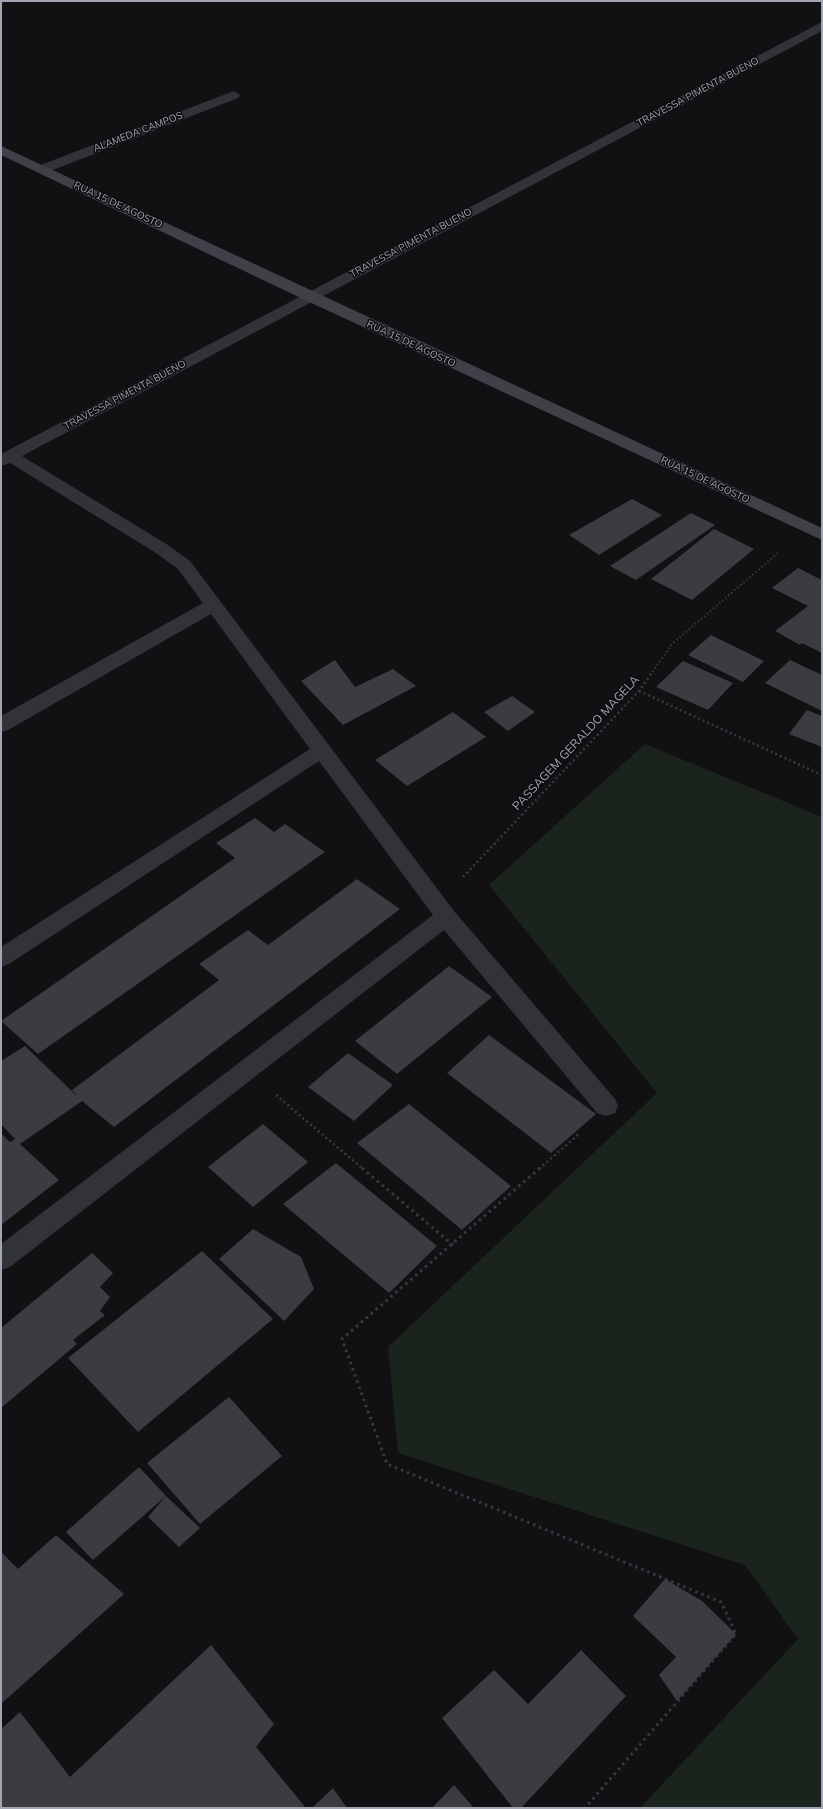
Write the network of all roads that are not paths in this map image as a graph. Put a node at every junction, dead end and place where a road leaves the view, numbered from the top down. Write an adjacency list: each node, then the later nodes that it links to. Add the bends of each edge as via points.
1 (822, 26): 5 (street, TRAVESSA PIMENTA BUENO)
2 (234, 95): 4 (street, ALAMEDA CAMPOS)
3 (1, 150): 4 (street, RUA 15 DE AGOSTO)
4 (43, 170): 5 (street, RUA 15 DE AGOSTO)
5 (310, 297): 6 (street, TRAVESSA PIMENTA BUENO); 7 (street, RUA 15 DE AGOSTO)
6 (6, 459): 8 (street, via 162,549 184,565)
7 (822, 535)
8 (214, 604): 9 (street); 10 (street)
9 (1, 725)
10 (321, 751): 11 (street); 12 (street)
11 (446, 917): 13 (street); 14 (street)
12 (1, 958)
13 (606, 1106)
14 (1, 1259)

